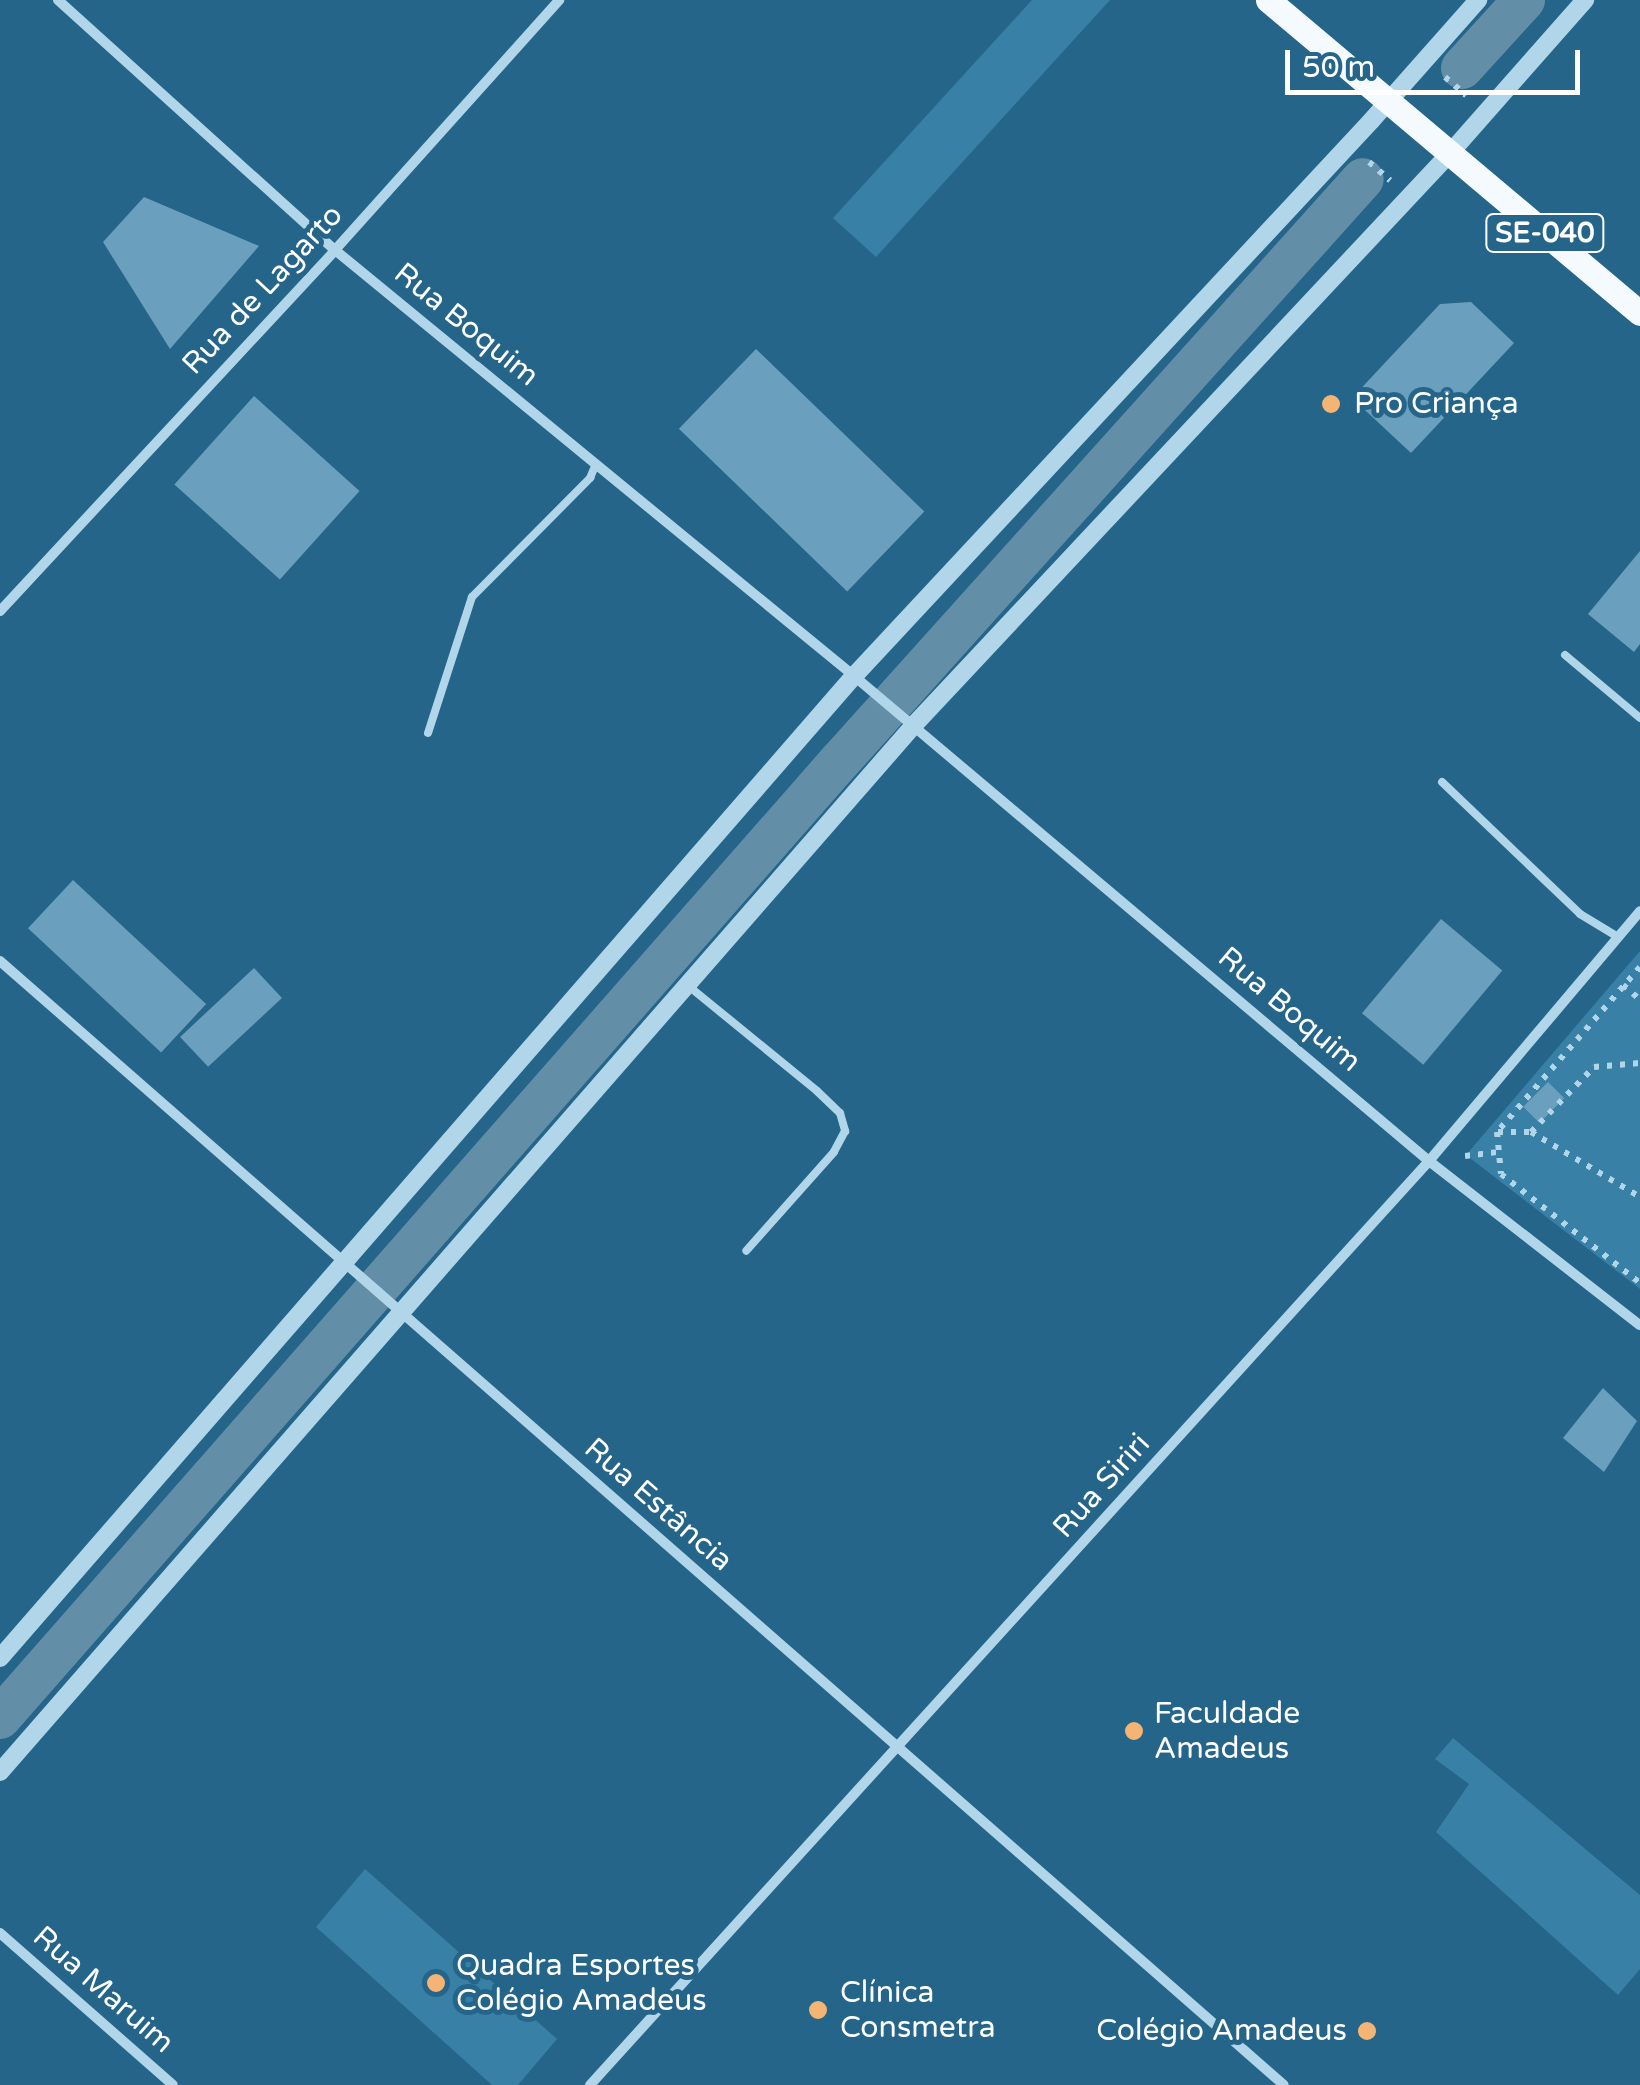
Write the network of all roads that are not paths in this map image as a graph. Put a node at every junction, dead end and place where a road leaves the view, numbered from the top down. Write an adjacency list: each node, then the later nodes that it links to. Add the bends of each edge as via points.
1 (58, 0): 8 (street, Rua Boquim)
2 (559, 0): 8 (street, Rua de Lagarto)
3 (1268, 0): 6 (main road)
4 (1478, 0): 6 (street)
5 (1585, 0): 7 (street)
6 (1388, 101): 7 (main road); 13 (street)
7 (1451, 152): 9 (main road, SE-040); 15 (street)
8 (336, 250): 10 (street, Rua Boquim); 11 (street, Rua de Lagarto)
9 (1640, 313)
10 (596, 464): 13 (street, Rua Boquim); 16 (lane, via 590,478 472,597)
11 (0, 611)
12 (1565, 655): 14 (lane)
13 (854, 676): 15 (street, Rua Boquim); 24 (street)
14 (1640, 718)
15 (906, 720): 21 (street); 22 (street, Rua Boquim)
16 (428, 733)
17 (1442, 782): 19 (lane, via 1580,914)
18 (1640, 912): 19 (street, Rua Siriri)
19 (1618, 937): 22 (street, Rua Siriri)
20 (0, 961): 24 (street, Rua Estância)
21 (686, 984): 23 (lane, via 817,1090 840,1113 846,1131); 25 (street)
22 (1429, 1160): 26 (street, Rua Boquim); 28 (street, Rua Siriri)
23 (746, 1250)
24 (353, 1269): 25 (street, Rua Estância); 27 (street)
25 (393, 1305): 28 (street, Rua Estância); 29 (street)
26 (1640, 1325)
27 (0, 1658)
28 (898, 1750): 32 (street, Rua Siriri); 33 (street, Rua Estância)
29 (0, 1772)
30 (0, 1933): 31 (street, Rua Maruim)
31 (173, 2085)
32 (590, 2085)
33 (1284, 2085)

